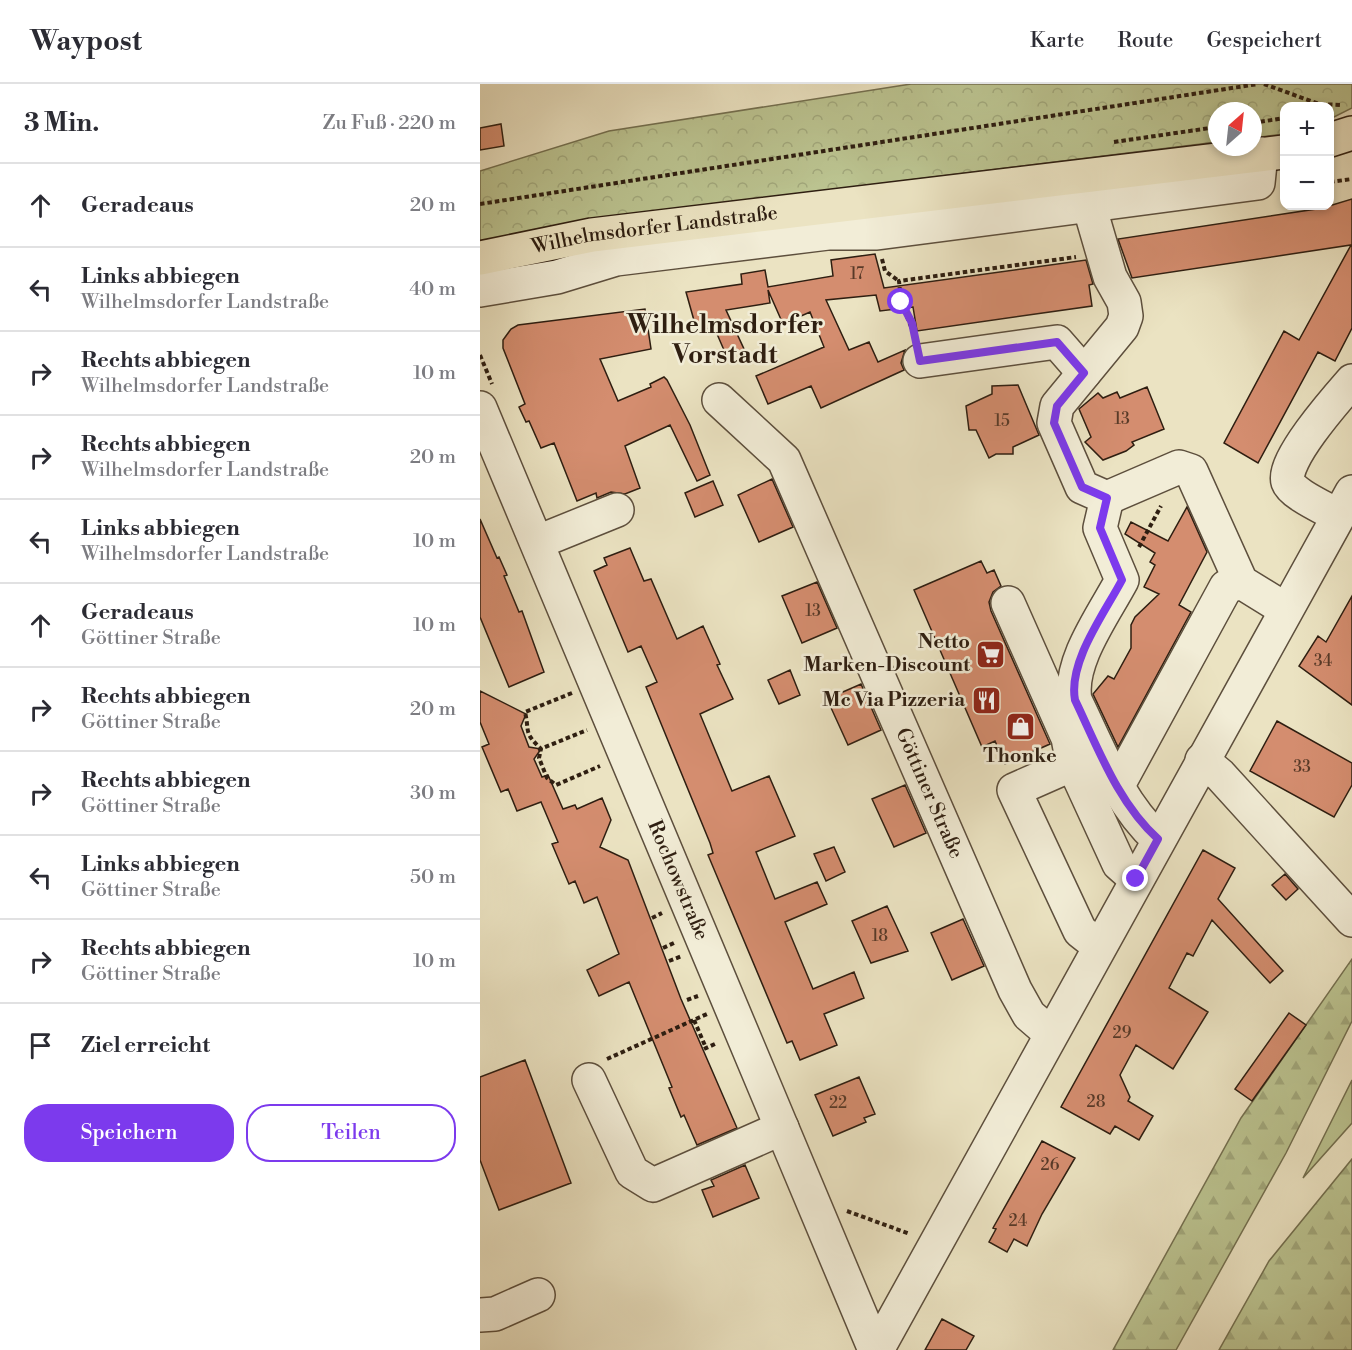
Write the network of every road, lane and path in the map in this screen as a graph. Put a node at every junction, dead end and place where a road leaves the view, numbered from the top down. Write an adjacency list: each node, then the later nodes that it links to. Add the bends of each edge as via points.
1 (1258, 84): 13 (path)
2 (1264, 84): 4 (path)
3 (1280, 119): 5 (path)
4 (1351, 119): 6 (main road)
5 (1262, 122)
6 (1334, 135)
7 (1352, 150): 8 (main road)
8 (1334, 152)
9 (1277, 153): 12 (main road, Wilhelmsdorfer Landstraße)
10 (1352, 179): 11 (path)
11 (1334, 181)
12 (1073, 198): 14 (main road, Wilhelmsdorfer Landstraße); 15 (street)
13 (480, 204)
14 (829, 220): 16 (main road, Wilhelmsdorfer Landstraße, via 592,235); 17 (street, Wilhelmsdorfer Landstraße, via 616,259 557,278)
15 (1103, 253): 18 (path, via 899,280 901,302 912,323); 19 (street, via 1126,316 1122,327)
16 (480, 258)
17 (480, 290)
18 (920, 361): 19 (street, via 1057,342)
19 (1084, 373): 24 (street, via 1057,406 1054,423 1082,487)
20 (1352, 381): 25 (street, via 1318,418 1288,470 1287,481 1293,490)
21 (719, 400): 51 (street, Göttiner Straße, via 784,460 1015,990 1029,1015)
22 (480, 408): 27 (street, Rochowstraße)
23 (1179, 467): 24 (street); 28 (path); 29 (street, via 1191,471)
24 (1107, 498): 28 (street, via 1100,528)
25 (1345, 504): 31 (street)
26 (617, 510): 27 (street)
27 (538, 542): 54 (street, Rochowstraße)
28 (1122, 580): 38 (street, via 1077,666 1073,685 1075,700)
29 (1241, 582): 31 (street); 38 (street, via 1226,586)
30 (1008, 603): 37 (street, via 1068,738)
31 (1285, 609): 35 (street)
32 (575, 692): 34 (path, via 525,712 525,724)
33 (591, 728): 34 (path)
34 (540, 750): 36 (path, via 539,758 548,778 556,785)
35 (1202, 760): 39 (street); 43 (street)
36 (605, 764)
37 (1073, 764): 40 (street, via 1119,864); 45 (street, via 1014,790 1080,931)
38 (1117, 787): 39 (street, via 1141,824)
39 (1158, 839): 40 (street)
40 (1136, 879): 45 (street)
41 (666, 911): 42 (path)
42 (652, 918)
43 (1352, 920)
44 (680, 941): 46 (path)
45 (1100, 946): 51 (street)
46 (663, 948)
47 (685, 954): 48 (path)
48 (669, 962)
49 (710, 1013): 50 (path)
50 (694, 1020): 52 (path, via 705,1049); 53 (path, via 603,1061)
51 (1051, 1034): 57 (street)
52 (722, 1041)
53 (589, 1080): 54 (street, via 632,1172 653,1185)
54 (783, 1128): 57 (street, Rochowstraße)
55 (538, 1296): 56 (street, via 495,1314)
56 (480, 1314)
57 (876, 1350)

